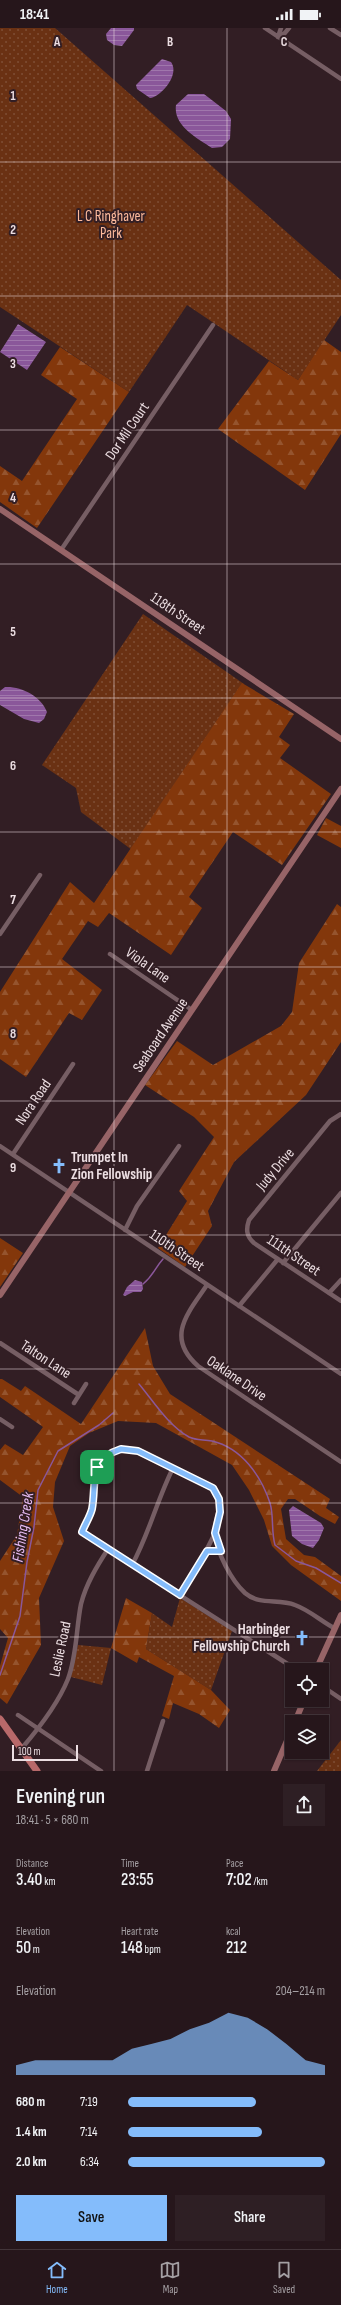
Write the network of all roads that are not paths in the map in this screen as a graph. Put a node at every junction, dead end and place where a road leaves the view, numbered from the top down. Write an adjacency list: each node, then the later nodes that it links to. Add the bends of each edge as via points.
1 (265, 28): 6 (street)
2 (281, 28): 6 (street)
3 (289, 28): 6 (street)
4 (330, 28): 5 (street)
5 (341, 35)
6 (279, 36): 7 (street)
7 (341, 79)
8 (213, 325): 10 (street, Dor Mil Court)
9 (0, 509): 10 (street, 118th Street)
10 (61, 550): 11 (street, 118th Street)
11 (341, 739)
12 (341, 789): 16 (street, Seaboard Avenue)
13 (40, 875): 14 (street)
14 (0, 934)
15 (110, 954): 16 (street, Viola Lane)
16 (192, 1010): 22 (street, Seaboard Avenue)
17 (73, 1064): 21 (street, Nora Road)
18 (340, 1115): 25 (street, Judy Drive, via 330,1121 249,1220 247,1233)
19 (0, 1146): 21 (street, 110th Street)
20 (179, 1146): 24 (street, via 137,1206)
21 (13, 1154): 22 (street, 110th Street)
22 (69, 1192): 24 (street, 110th Street); 31 (street, Seaboard Avenue)
23 (341, 1193): 27 (street)
24 (125, 1230): 29 (street, 110th Street)
25 (254, 1243): 26 (street, 111th Street)
26 (278, 1259): 27 (street, 111th Street); 33 (street)
27 (283, 1263): 30 (street, 111th Street)
28 (341, 1280): 30 (street)
29 (207, 1285): 33 (street, 110th Street); 41 (street, Oaklane Drive, via 183,1323 181,1336 186,1354 198,1366)
30 (330, 1293): 32 (street, 111th Street)
31 (0, 1295)
32 (341, 1301)
33 (239, 1306): 35 (street, 110th Street)
34 (0, 1343): 37 (street, Talton Lane)
35 (341, 1374)
36 (86, 1384): 37 (street)
37 (79, 1395): 38 (street)
38 (74, 1403)
39 (0, 1419): 40 (street)
40 (12, 1427)
41 (341, 1462)
42 (173, 1468): 43 (street, via 207,1484 217,1493 220,1512); 44 (street, via 129,1449 121,1449 102,1460 94,1474 92,1510 82,1532); 47 (street)
43 (215, 1533): 45 (street); 46 (street)
44 (108, 1549): 47 (street); 58 (street, Leslie Road, via 91,1576 82,1603 68,1680)
45 (207, 1551): 46 (street); 48 (street)
46 (221, 1551): 50 (street, via 234,1579 250,1597 262,1602 295,1605)
47 (132, 1565): 48 (street)
48 (180, 1595): 51 (street)
49 (341, 1615): 50 (street)
50 (334, 1628): 52 (street)
51 (286, 1663)
52 (319, 1663)
53 (329, 1691): 54 (street)
54 (341, 1699)
55 (18, 1715): 58 (street)
56 (0, 1719): 60 (main road)
57 (163, 1721): 63 (street)
58 (38, 1729): 60 (street, Leslie Road); 62 (street)
59 (285, 1745): 64 (street)
60 (22, 1748): 61 (main road)
61 (37, 1771)
62 (101, 1771)
63 (147, 1771)
64 (274, 1771)

